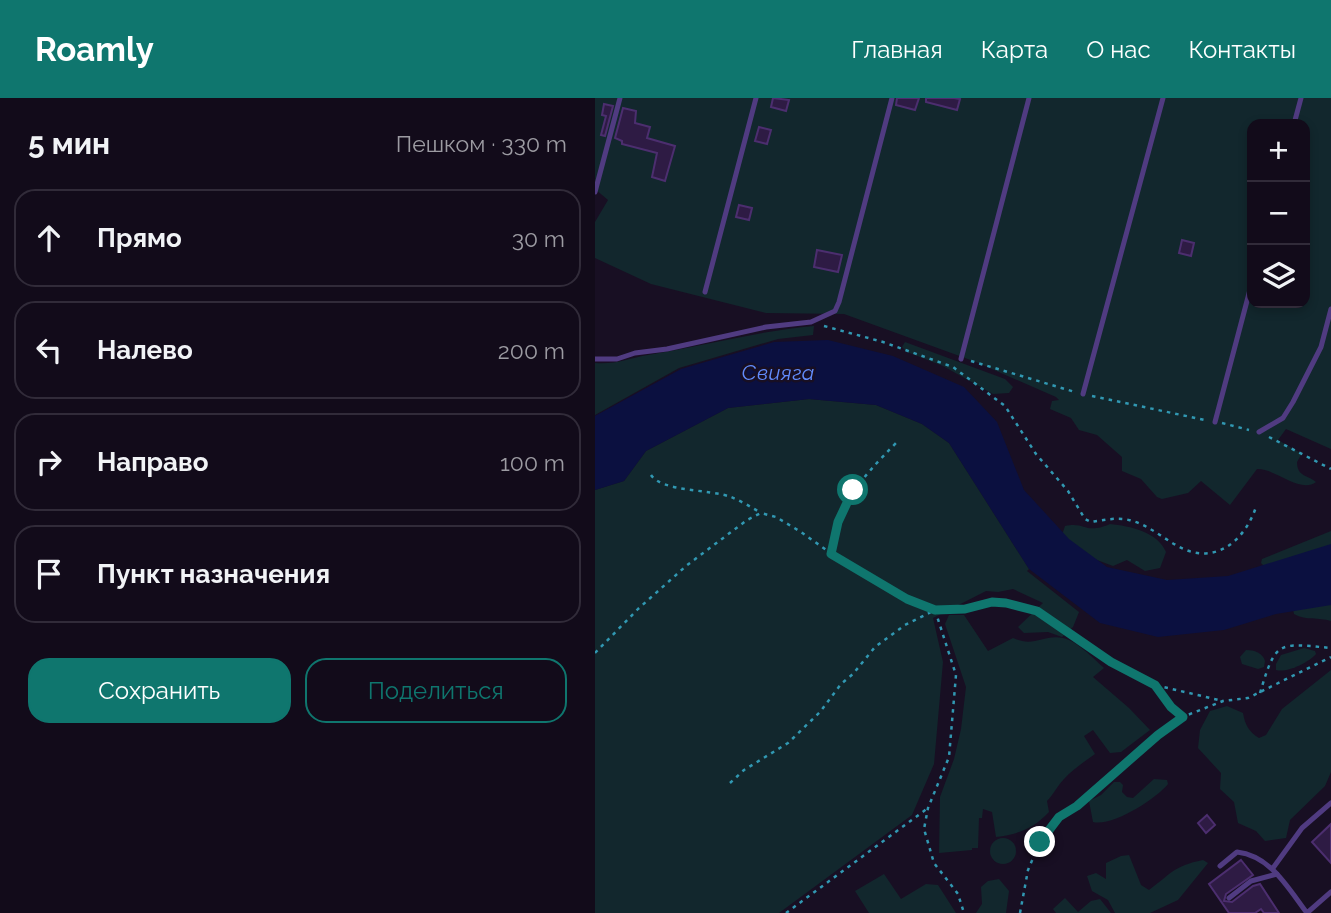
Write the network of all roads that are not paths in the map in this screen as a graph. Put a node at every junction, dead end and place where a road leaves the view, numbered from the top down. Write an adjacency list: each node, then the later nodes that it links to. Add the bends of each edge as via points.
1 (620, 98): 8 (lane)
2 (756, 98): 9 (lane)
3 (892, 98): 12 (lane, via 835,311 811,322 766,327 617,359)
4 (1029, 98): 13 (lane)
5 (1163, 98): 14 (lane)
6 (1301, 98): 7 (lane)
7 (1295, 119)
8 (595, 191)
9 (705, 292)
10 (1247, 301): 15 (lane)
11 (1331, 309): 16 (lane, via 1321,347 1293,402 1283,418)
12 (595, 359)
13 (961, 359)
14 (1083, 394)
15 (1215, 422)
16 (1259, 432)
17 (1331, 803): 19 (lane, via 1302,828)
18 (1220, 866): 19 (lane, via 1237,852 1252,854)
19 (1275, 871): 20 (lane, via 1307,913); 21 (lane, via 1251,881)
20 (1331, 892)
21 (1229, 898)

